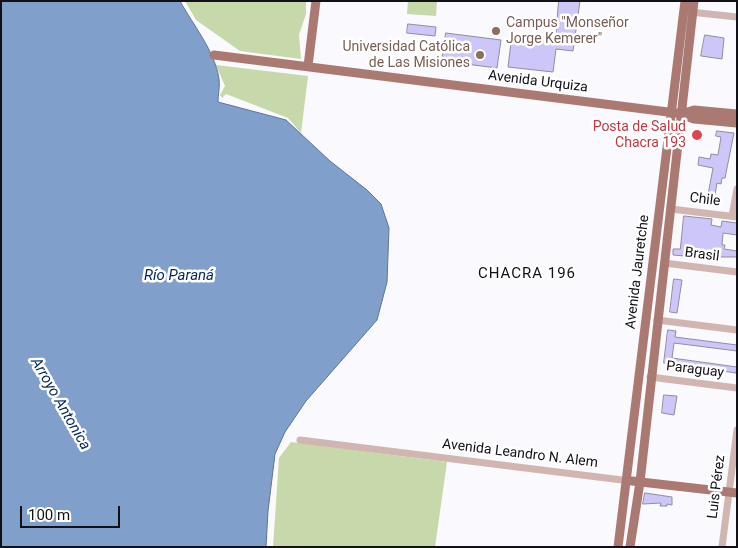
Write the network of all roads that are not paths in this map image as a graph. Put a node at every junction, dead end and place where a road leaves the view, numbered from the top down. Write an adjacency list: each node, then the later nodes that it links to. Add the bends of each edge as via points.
1 (316, 1): 6 (main road)
2 (694, 1): 3 (main road, Avenida Jauretche)
3 (687, 8): 4 (street); 7 (main road, Avenida Jauretche); 8 (main road, Avenida Jauretche)
4 (737, 17)
5 (214, 55): 6 (main road, Avenida Urquiza)
6 (308, 66): 7 (main road, Avenida Urquiza)
7 (670, 112): 8 (main road, Avenida Urquiza); 22 (main road, Avenida Jauretche)
8 (681, 114): 9 (main road, Avenida Urquiza, via 694,110); 10 (main road, Avenida Urquiza); 12 (main road, Avenida Jauretche)
9 (737, 114)
10 (737, 123)
11 (737, 189): 13 (street)
12 (671, 209): 13 (street, Chile); 14 (main road, Avenida Jauretche)
13 (735, 217)
14 (664, 263): 15 (street, Brasil); 16 (main road, Avenida Jauretche)
15 (737, 272)
16 (658, 320): 17 (street); 18 (main road, Avenida Jauretche)
17 (737, 330)
18 (650, 377): 19 (street, Paraguay); 22 (main road, Avenida Jauretche)
19 (737, 388)
20 (737, 430): 23 (street, Luis Pérez)
21 (300, 440): 22 (street, Avenida Leandro N. Alem)
22 (633, 482): 23 (main road, Avenida Leandro N. Alem); 24 (main road, Avenida Jauretche); 25 (main road, Avenida Jauretche)
23 (733, 492): 26 (street, Luis Pérez)
24 (618, 547)
25 (630, 547)
26 (722, 547)

